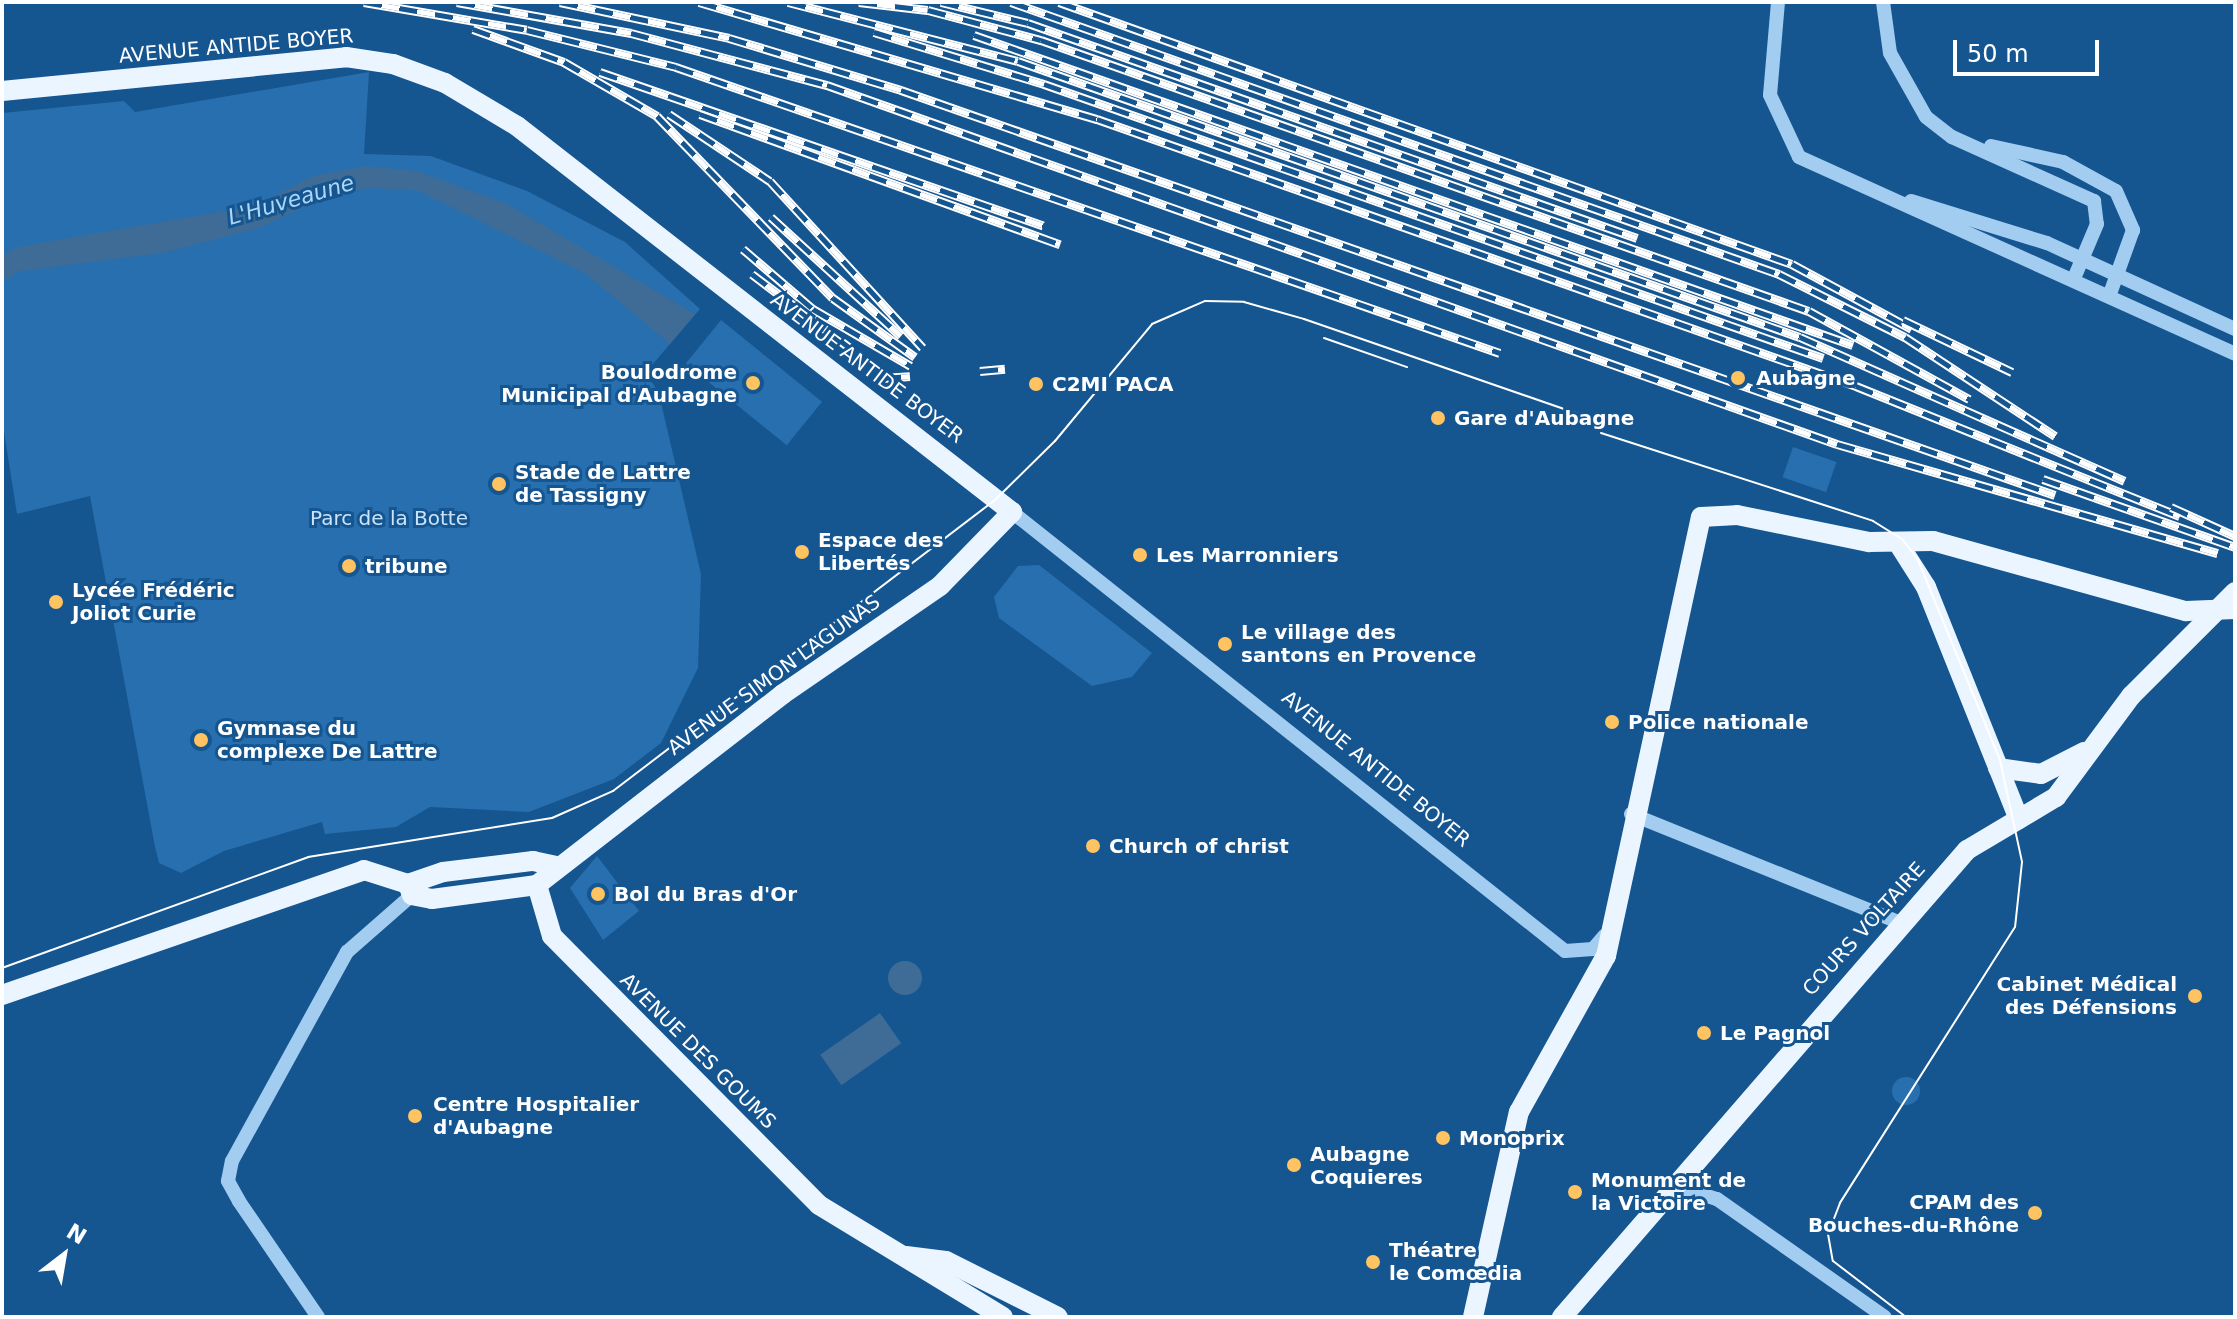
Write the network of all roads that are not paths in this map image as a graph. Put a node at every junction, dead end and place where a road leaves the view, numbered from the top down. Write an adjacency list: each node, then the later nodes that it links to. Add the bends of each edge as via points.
1 (1778, 2): 5 (street, via 1768,77 1783,134 1799,157)
2 (1883, 2): 4 (street, via 1902,85)
3 (2, 91): 12 (main road, AVENUE ANTIDE BOYER, via 332,58 407,68 517,126)
4 (1952, 137): 6 (street, via 2094,201 2097,224); 7 (street, via 2063,162 2116,191 2133,230)
5 (1887, 197): 6 (street, via 1947,208); 8 (street)
6 (2083, 257): 7 (street); 8 (street)
7 (2120, 273): 9 (street); 10 (street)
8 (2075, 276): 9 (street)
9 (2110, 294): 11 (street)
10 (2235, 329)
11 (2235, 354)
12 (1012, 512): 19 (main road, AVENUE SIMON LAGUNAS, via 940,586); 23 (street, AVENUE ANTIDE BOYER, via 1565,951 1593,949)
13 (1898, 543): 14 (main road, via 1933,541 2186,611); 16 (main road, via 1926,587); 17 (main road, via 1726,514 1701,517)
14 (2232, 604): 15 (main road)
15 (2089, 749): 16 (main road, via 2041,774); 18 (main road, COURS VOLTAIRE, via 2056,797)
16 (1998, 768): 18 (main road)
17 (1631, 814): 22 (street); 23 (main road)
18 (2019, 819): 22 (main road, COURS VOLTAIRE, via 1967,850)
19 (556, 866): 20 (main road, AVENUE SIMON LAGUNAS); 21 (main road, via 533,861 443,872)
20 (537, 885): 21 (main road, via 432,899); 26 (main road, AVENUE DES GOUMS, via 552,936 819,1205 855,1232)
21 (410, 890): 24 (main road, via 364,870); 27 (street, via 347,952 232,1161 228,1181 239,1201)
22 (1901, 923): 25 (main road, COURS VOLTAIRE)
23 (1605, 935): 30 (main road, via 1597,982 1519,1112)
24 (2, 995)
25 (1669, 1198): 31 (main road, COURS VOLTAIRE); 32 (street, via 1695,1192 1717,1199)
26 (906, 1256): 28 (main road); 29 (main road, via 946,1261)
27 (318, 1317)
28 (1003, 1317)
29 (1058, 1317)
30 (1473, 1317)
31 (1562, 1317)
32 (1885, 1317)

